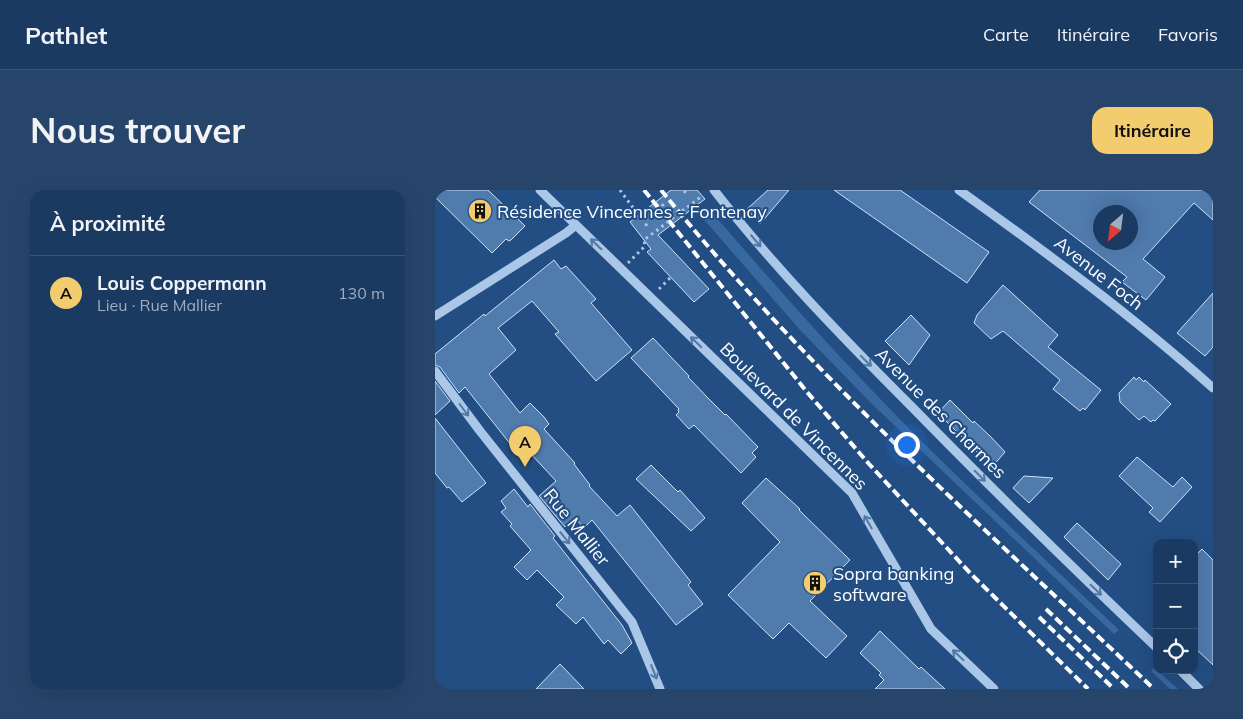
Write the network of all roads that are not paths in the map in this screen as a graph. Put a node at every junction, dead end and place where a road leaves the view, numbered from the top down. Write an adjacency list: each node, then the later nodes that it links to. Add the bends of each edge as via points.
1 (540, 190): 4 (street, Boulevard de Vincennes)
2 (713, 190): 8 (street, Avenue des Charmes, one-way to 8, via 803,296 848,343)
3 (959, 190): 7 (street, Avenue Foch, via 1048,253)
4 (576, 224): 5 (street); 11 (street, Boulevard de Vincennes, one-way to 4, via 931,629 852,494)
5 (435, 316)
6 (435, 371): 10 (street, Rue Mallier, one-way to 10, via 632,622)
7 (1213, 388)
8 (1153, 644)
9 (1184, 674): 12 (street)
10 (660, 689)
11 (994, 689)
12 (1199, 689)

